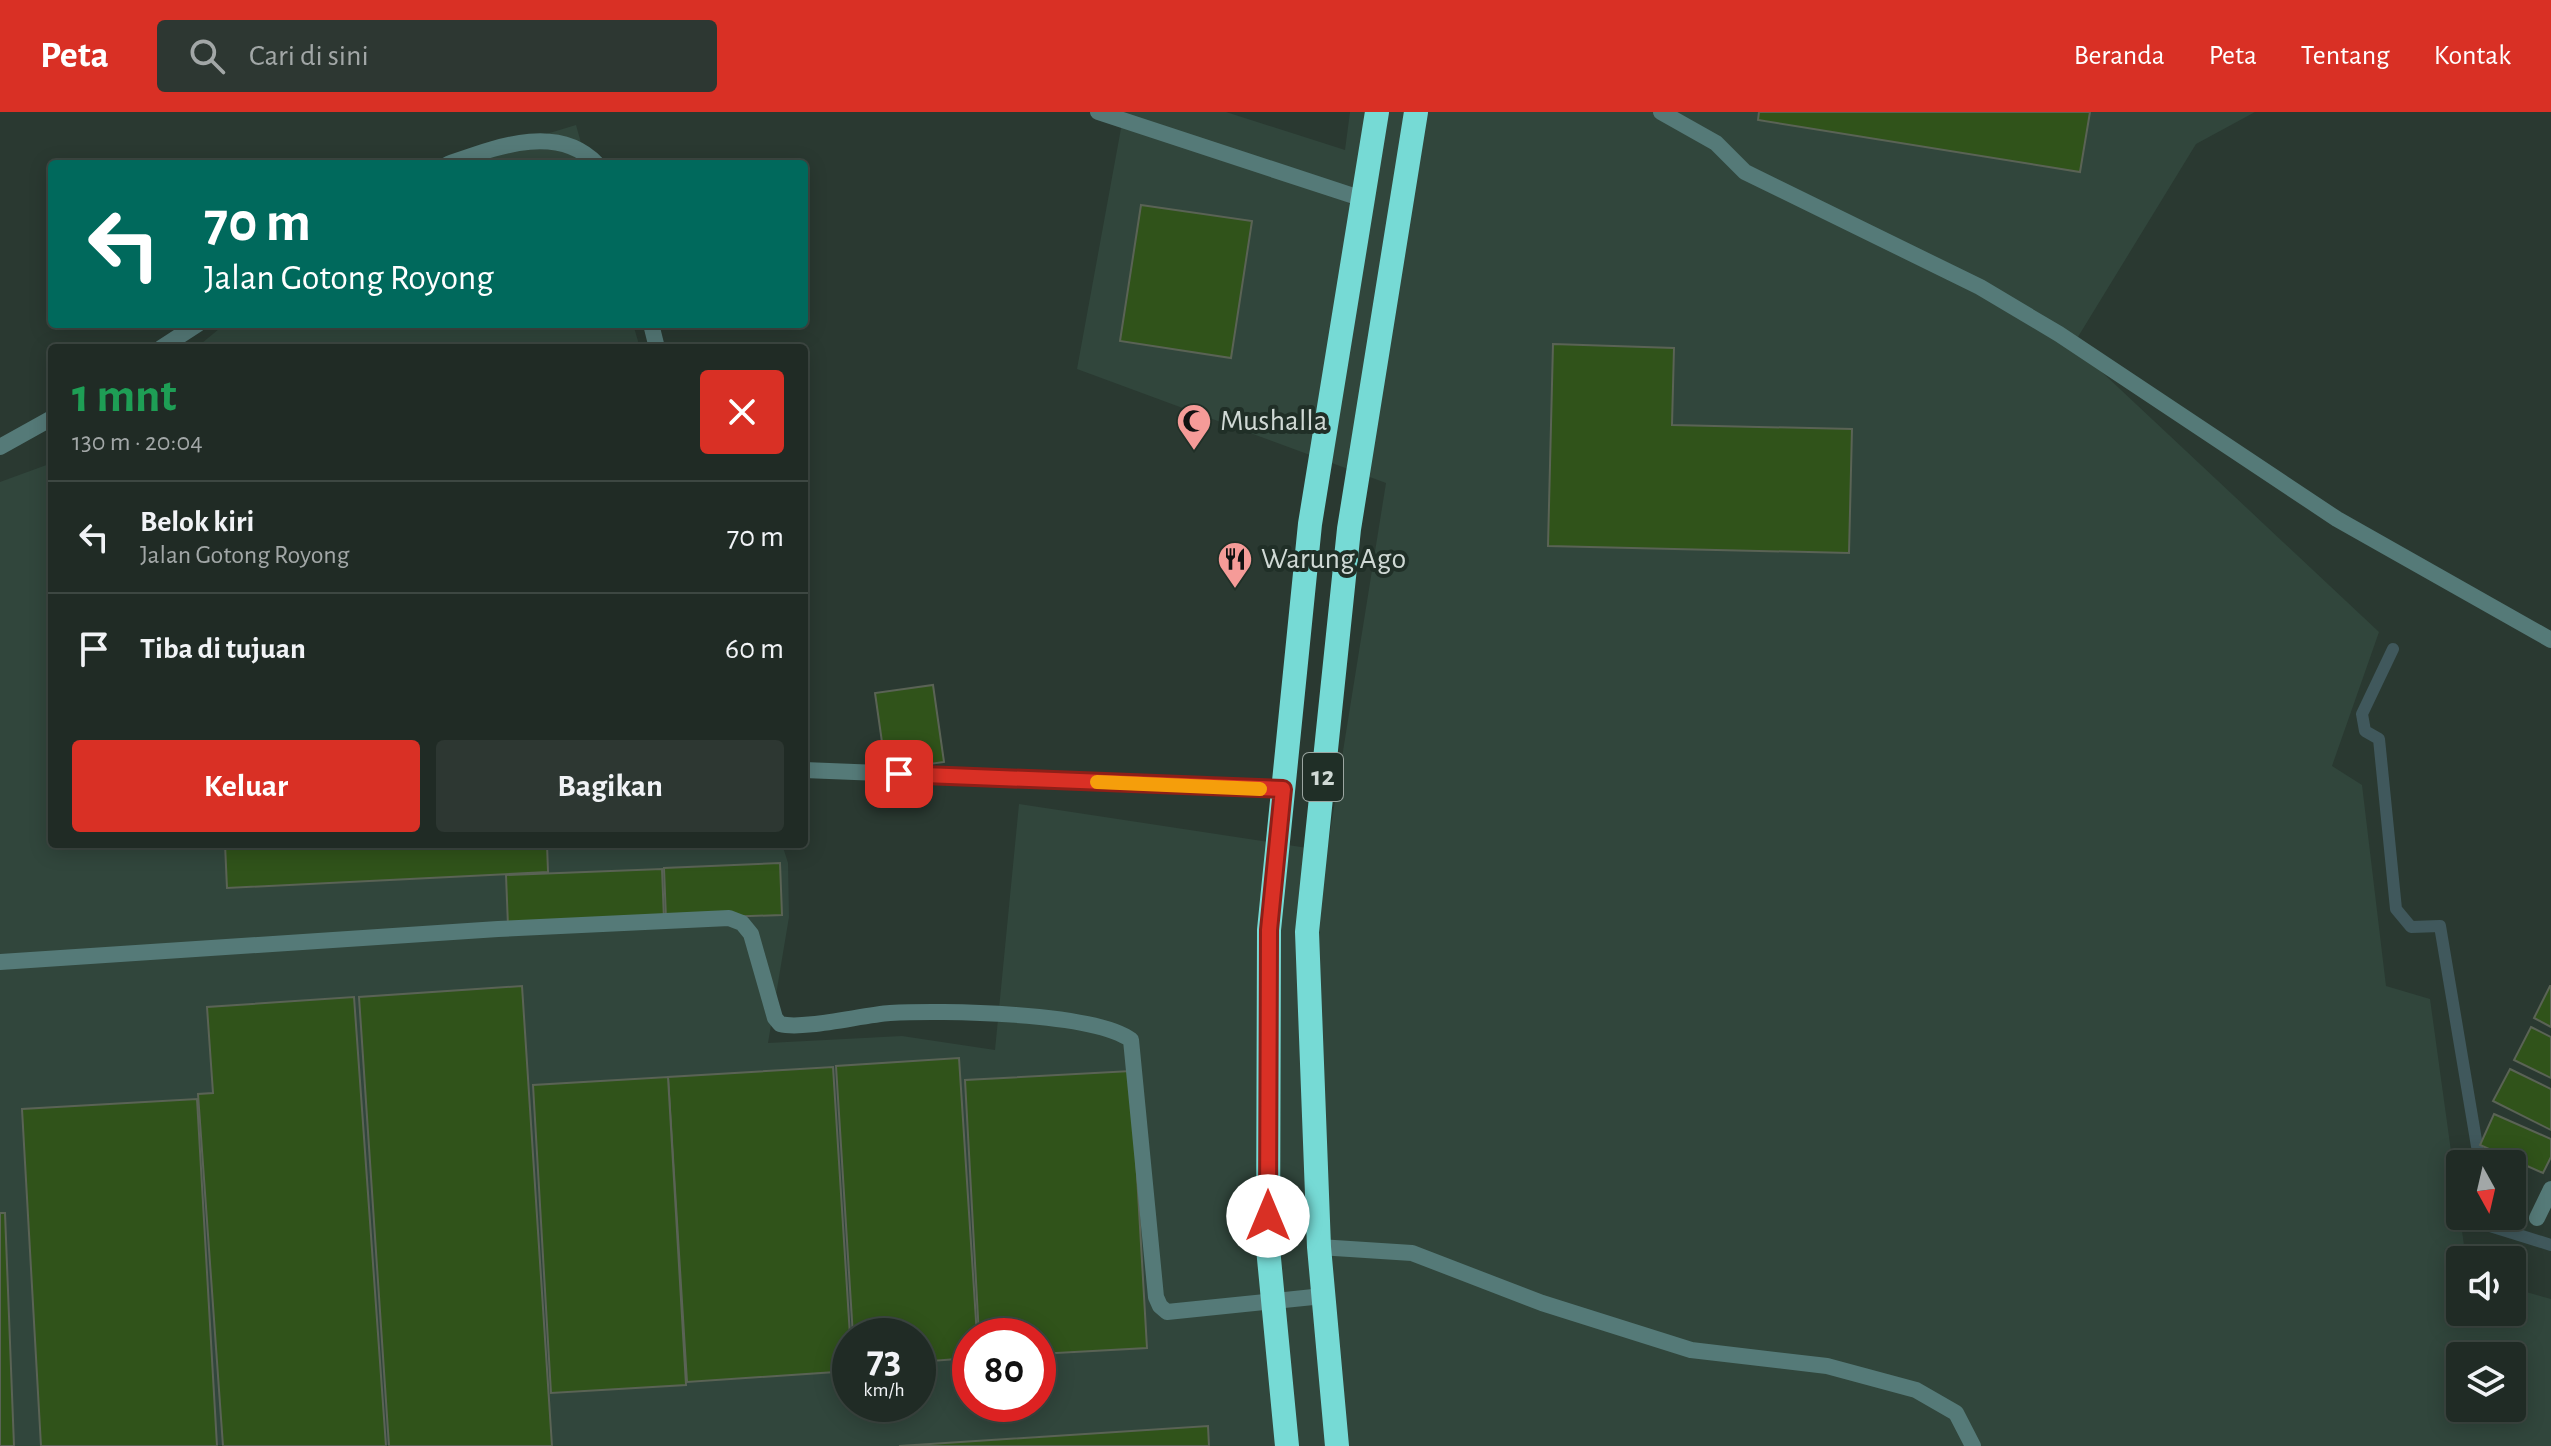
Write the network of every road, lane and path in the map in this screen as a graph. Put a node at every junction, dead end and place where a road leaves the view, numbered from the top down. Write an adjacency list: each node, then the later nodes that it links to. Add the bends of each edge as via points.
1 (1098, 112): 7 (street)
2 (1377, 112): 7 (highway, 12)
3 (1416, 112): 18 (highway, 12, via 1349,529 1307,932)
4 (1661, 112): 12 (street, via 1716,143 1745,172 1980,287 2337,519)
5 (460, 160): 6 (street, via 508,144 556,141)
6 (593, 160)
7 (1363, 199): 14 (highway, 12, via 1310,524)
8 (192, 328): 9 (street)
9 (167, 344)
10 (48, 420): 11 (street)
11 (0, 447)
12 (2551, 640)
13 (808, 770): 14 (street)
14 (1283, 789): 20 (highway, 12, via 1269,930 1268,1248)
15 (0, 962): 20 (street, via 729,918 751,934 780,1024 891,1013 969,1014 1065,1019 1119,1031 1131,1040 1160,1306 1167,1312)
16 (2551, 1189): 17 (street)
17 (2537, 1218)
18 (1319, 1247): 19 (highway, 12); 23 (street, via 1412,1253 1542,1303 1691,1350 1827,1366 1916,1390 1956,1413)
19 (1323, 1296): 20 (street); 22 (highway, 12)
20 (1275, 1299): 21 (highway, 12)
21 (1287, 1446)
22 (1337, 1446)
23 (1973, 1446)

